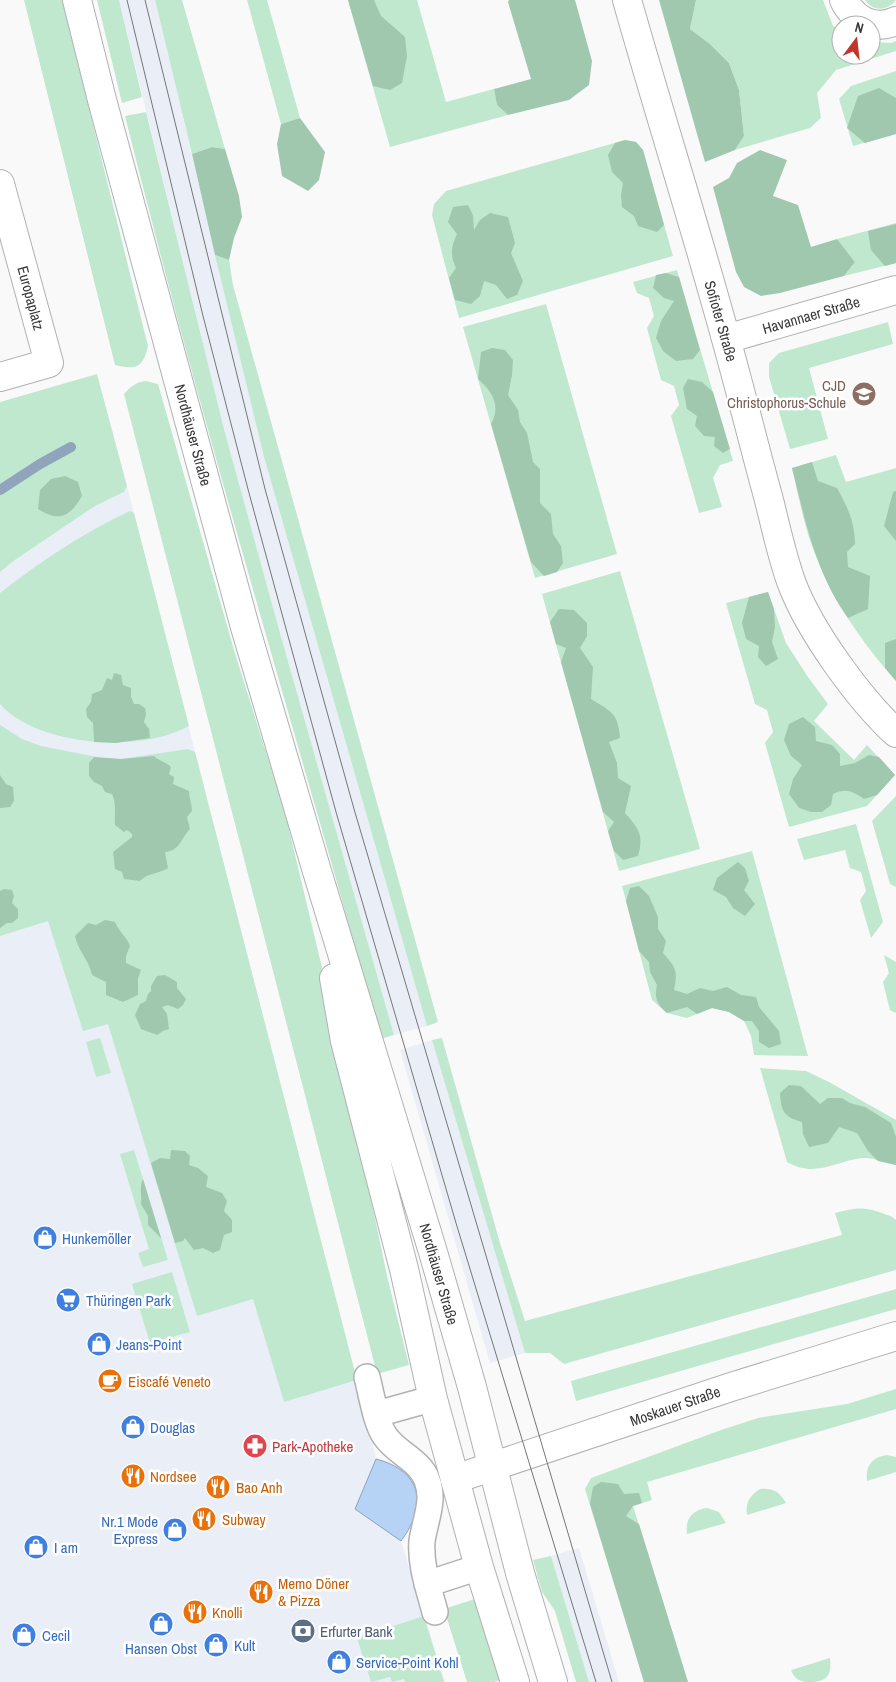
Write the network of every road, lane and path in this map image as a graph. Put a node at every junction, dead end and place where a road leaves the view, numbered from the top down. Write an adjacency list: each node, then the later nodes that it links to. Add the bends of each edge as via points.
1 (77, 0): 10 (main road, Nordhäuser Straße, via 245,627)
2 (627, 0): 7 (main road, Sofioter Straße)
3 (844, 0): 4 (main road, via 858,18 869,24)
4 (896, 21)
5 (0, 184): 8 (main road, Europaplatz, via 49,363)
6 (896, 290): 7 (main road, Havannaer Straße)
7 (726, 339): 9 (main road, Sofioter Straße, via 792,584 838,664)
8 (0, 377)
9 (896, 733)
10 (316, 868): 15 (main road, Nordhäuser Straße, via 430,1243); 16 (main road, Nordhäuser Straße, via 345,1042)
11 (896, 1336): 15 (main road, Moskauer Straße)
12 (367, 1377): 14 (street)
13 (420, 1402): 14 (street)
14 (377, 1414): 18 (street, via 384,1435 420,1468 427,1480 430,1506 422,1541)
15 (492, 1467): 16 (main road, Moskauer Straße); 21 (main road, Nordhäuser Straße)
16 (455, 1479): 20 (main road, Nordhäuser Straße)
17 (470, 1570): 18 (street)
18 (427, 1584): 19 (street)
19 (435, 1612)
20 (514, 1682)
21 (553, 1682)

